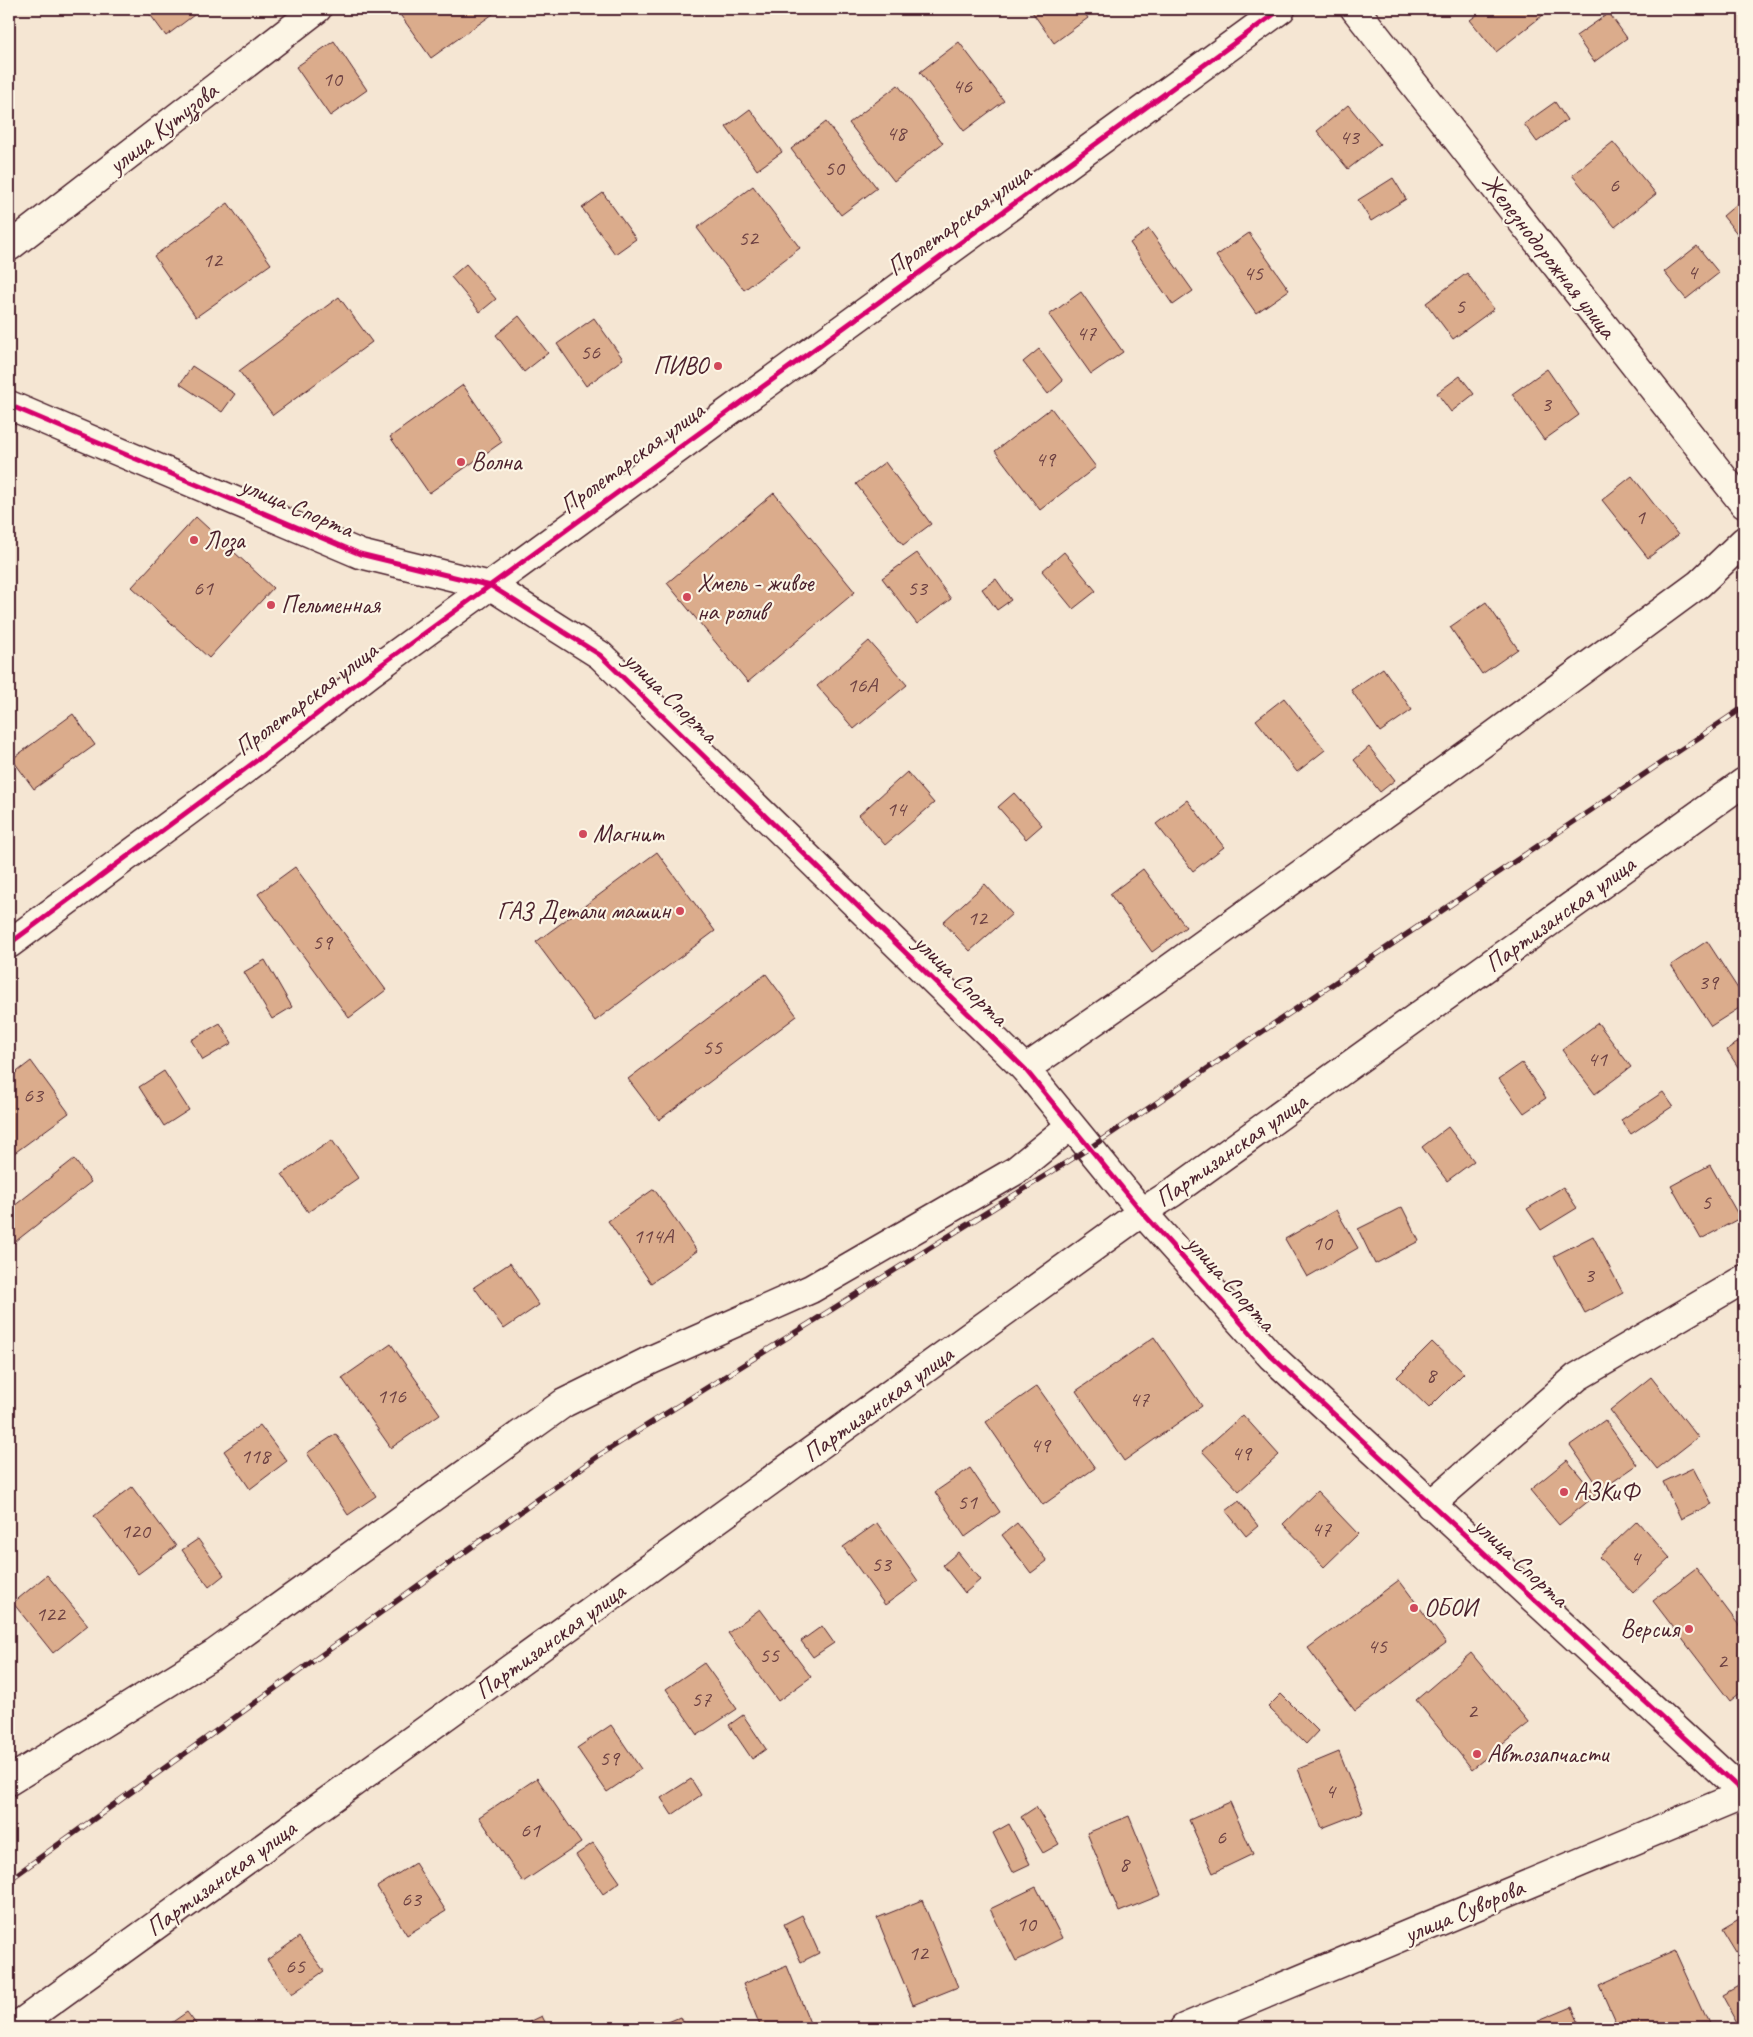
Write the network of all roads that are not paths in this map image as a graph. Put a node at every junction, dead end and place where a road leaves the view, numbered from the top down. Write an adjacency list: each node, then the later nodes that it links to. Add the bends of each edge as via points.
1 (317, 9): 4 (street, улица Кутузова)
2 (1281, 9): 8 (street, Пролетарская улица)
3 (1355, 9): 6 (street, Железнодорожная улица)
4 (9, 247)
5 (9, 405): 8 (street, улица Спорта, via 360,554)
6 (1744, 504)
7 (1744, 541): 11 (street, via 1699,584 1498,732)
8 (490, 586): 10 (street, Пролетарская улица); 11 (street, улица Спорта, via 600,655)
9 (1744, 782): 13 (street, Партизанская улица)
10 (9, 944)
11 (1025, 1069): 12 (street, улица Спорта)
12 (1070, 1126): 13 (street, улица Спорта, via 1091,1147); 16 (street, via 1015,1172 811,1289 651,1360 564,1403 214,1654)
13 (1142, 1212): 15 (street, улица Спорта, via 1271,1356); 18 (street, Партизанская улица)
14 (1744, 1279): 15 (street, via 1577,1377)
15 (1430, 1505): 17 (street, улица Спорта)
16 (9, 1781)
17 (1744, 1793): 19 (street, улица Суворова)
18 (14, 2028)
19 (1184, 2028)

